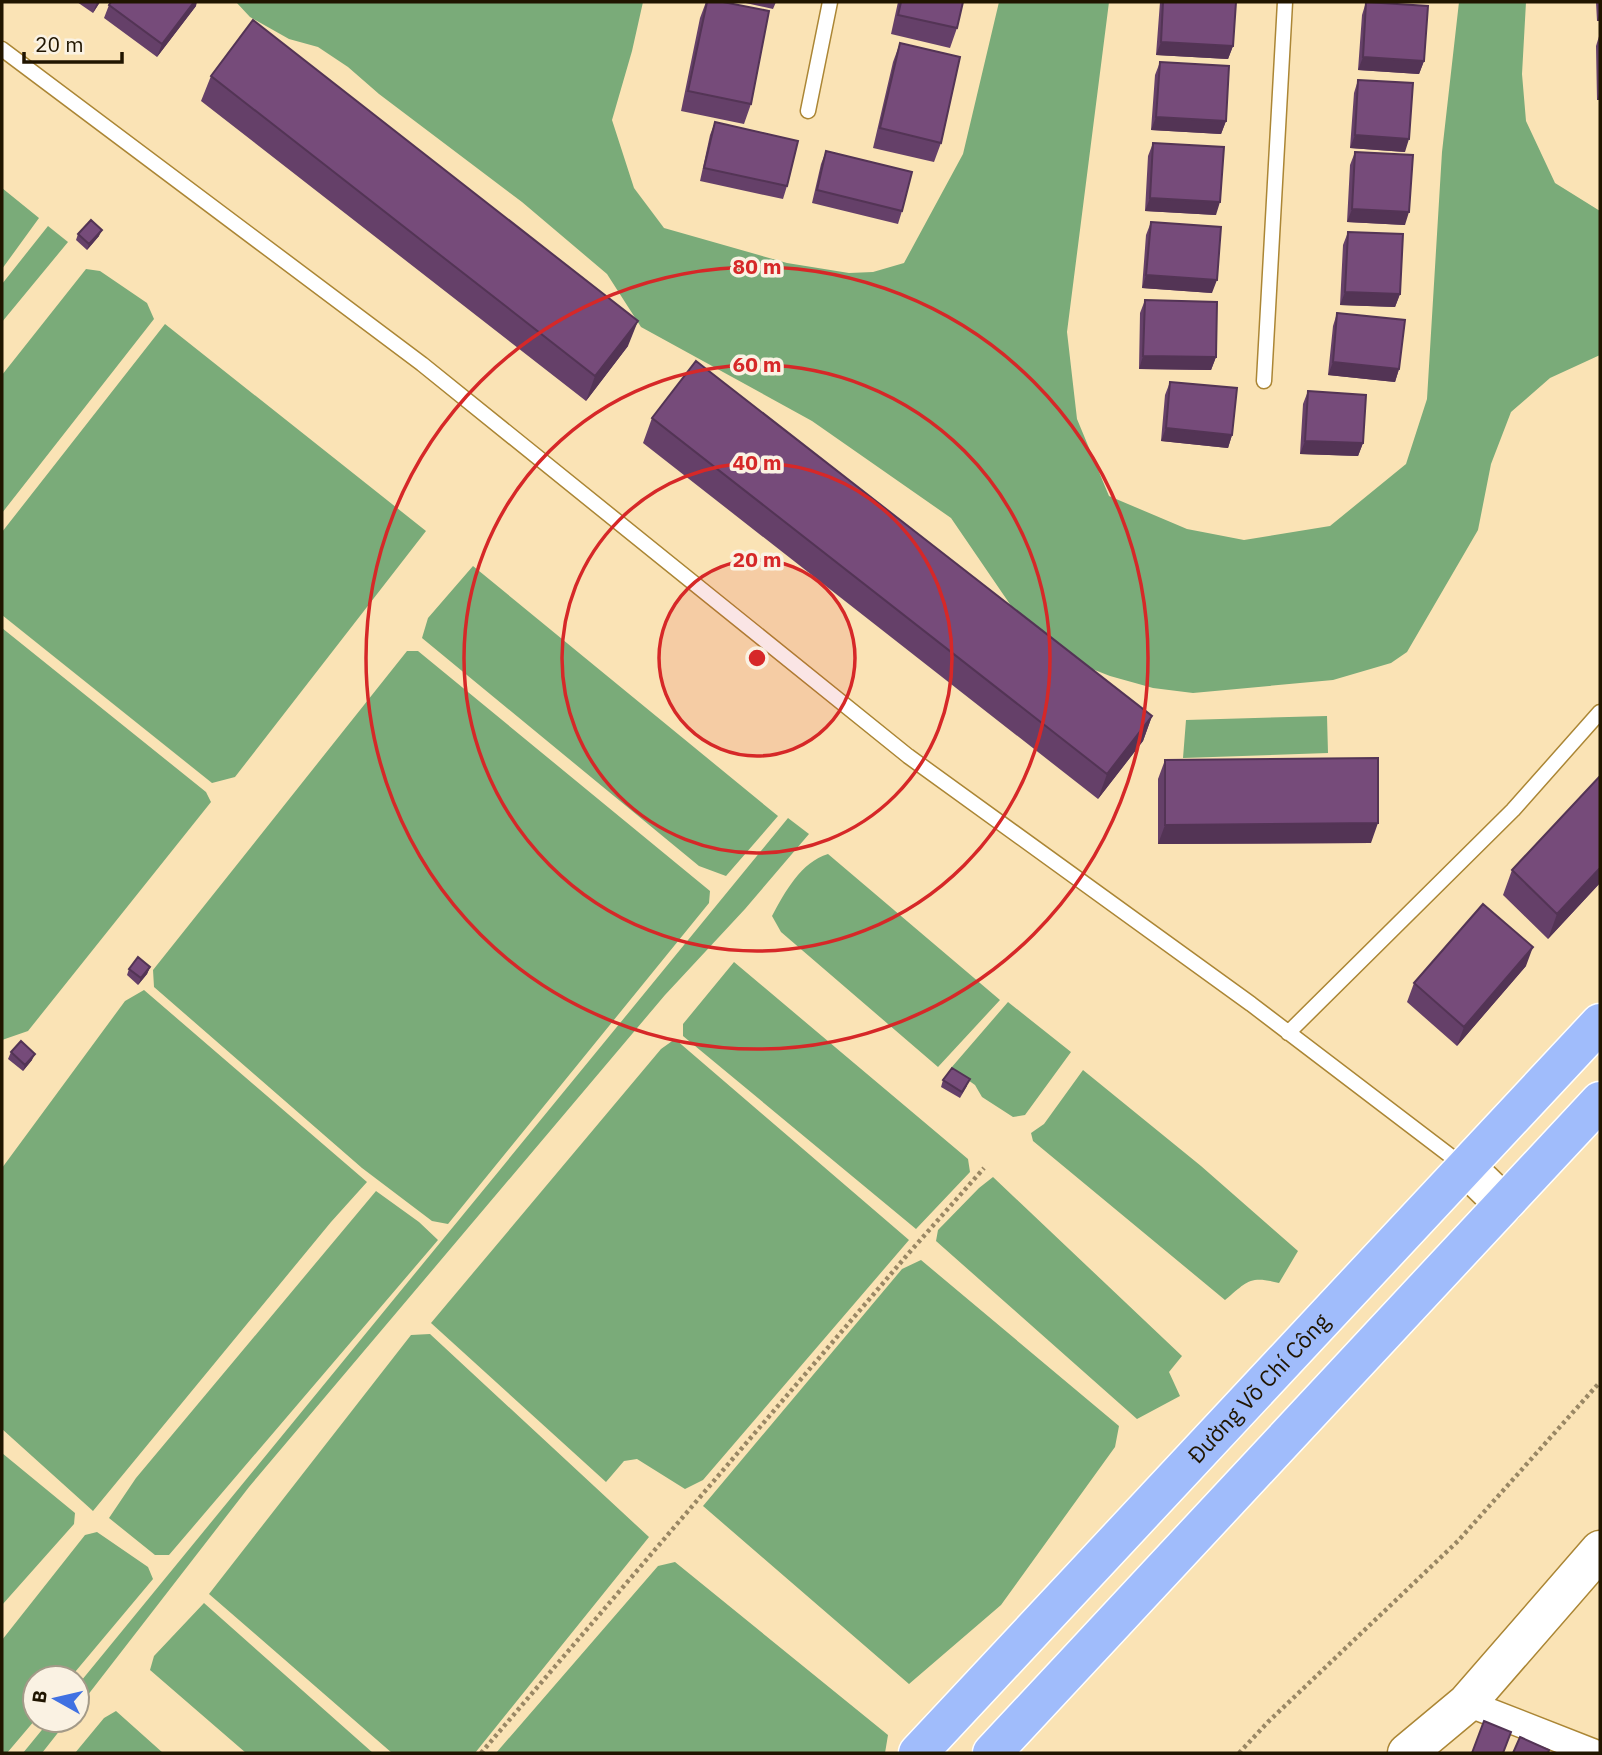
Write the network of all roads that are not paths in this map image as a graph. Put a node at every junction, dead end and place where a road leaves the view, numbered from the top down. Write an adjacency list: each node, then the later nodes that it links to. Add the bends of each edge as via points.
1 (830, 2): 4 (lane)
2 (1285, 2): 5 (lane)
3 (2, 49): 8 (lane, via 422,364 908,756)
4 (808, 111)
5 (1264, 382)
6 (1600, 712): 8 (lane, via 1513,810)
7 (1600, 1023): 10 (main road, Đường Võ Chí Công)
8 (1288, 1033): 10 (lane)
9 (1600, 1101): 11 (main road)
10 (1466, 1167): 11 (street); 14 (main road, Đường Võ Chí Công)
11 (1504, 1204): 15 (main road)
12 (1600, 1550): 13 (street)
13 (1467, 1703): 16 (street); 17 (street)
14 (918, 1753)
15 (992, 1753)
16 (1407, 1753)
17 (1595, 1753)

